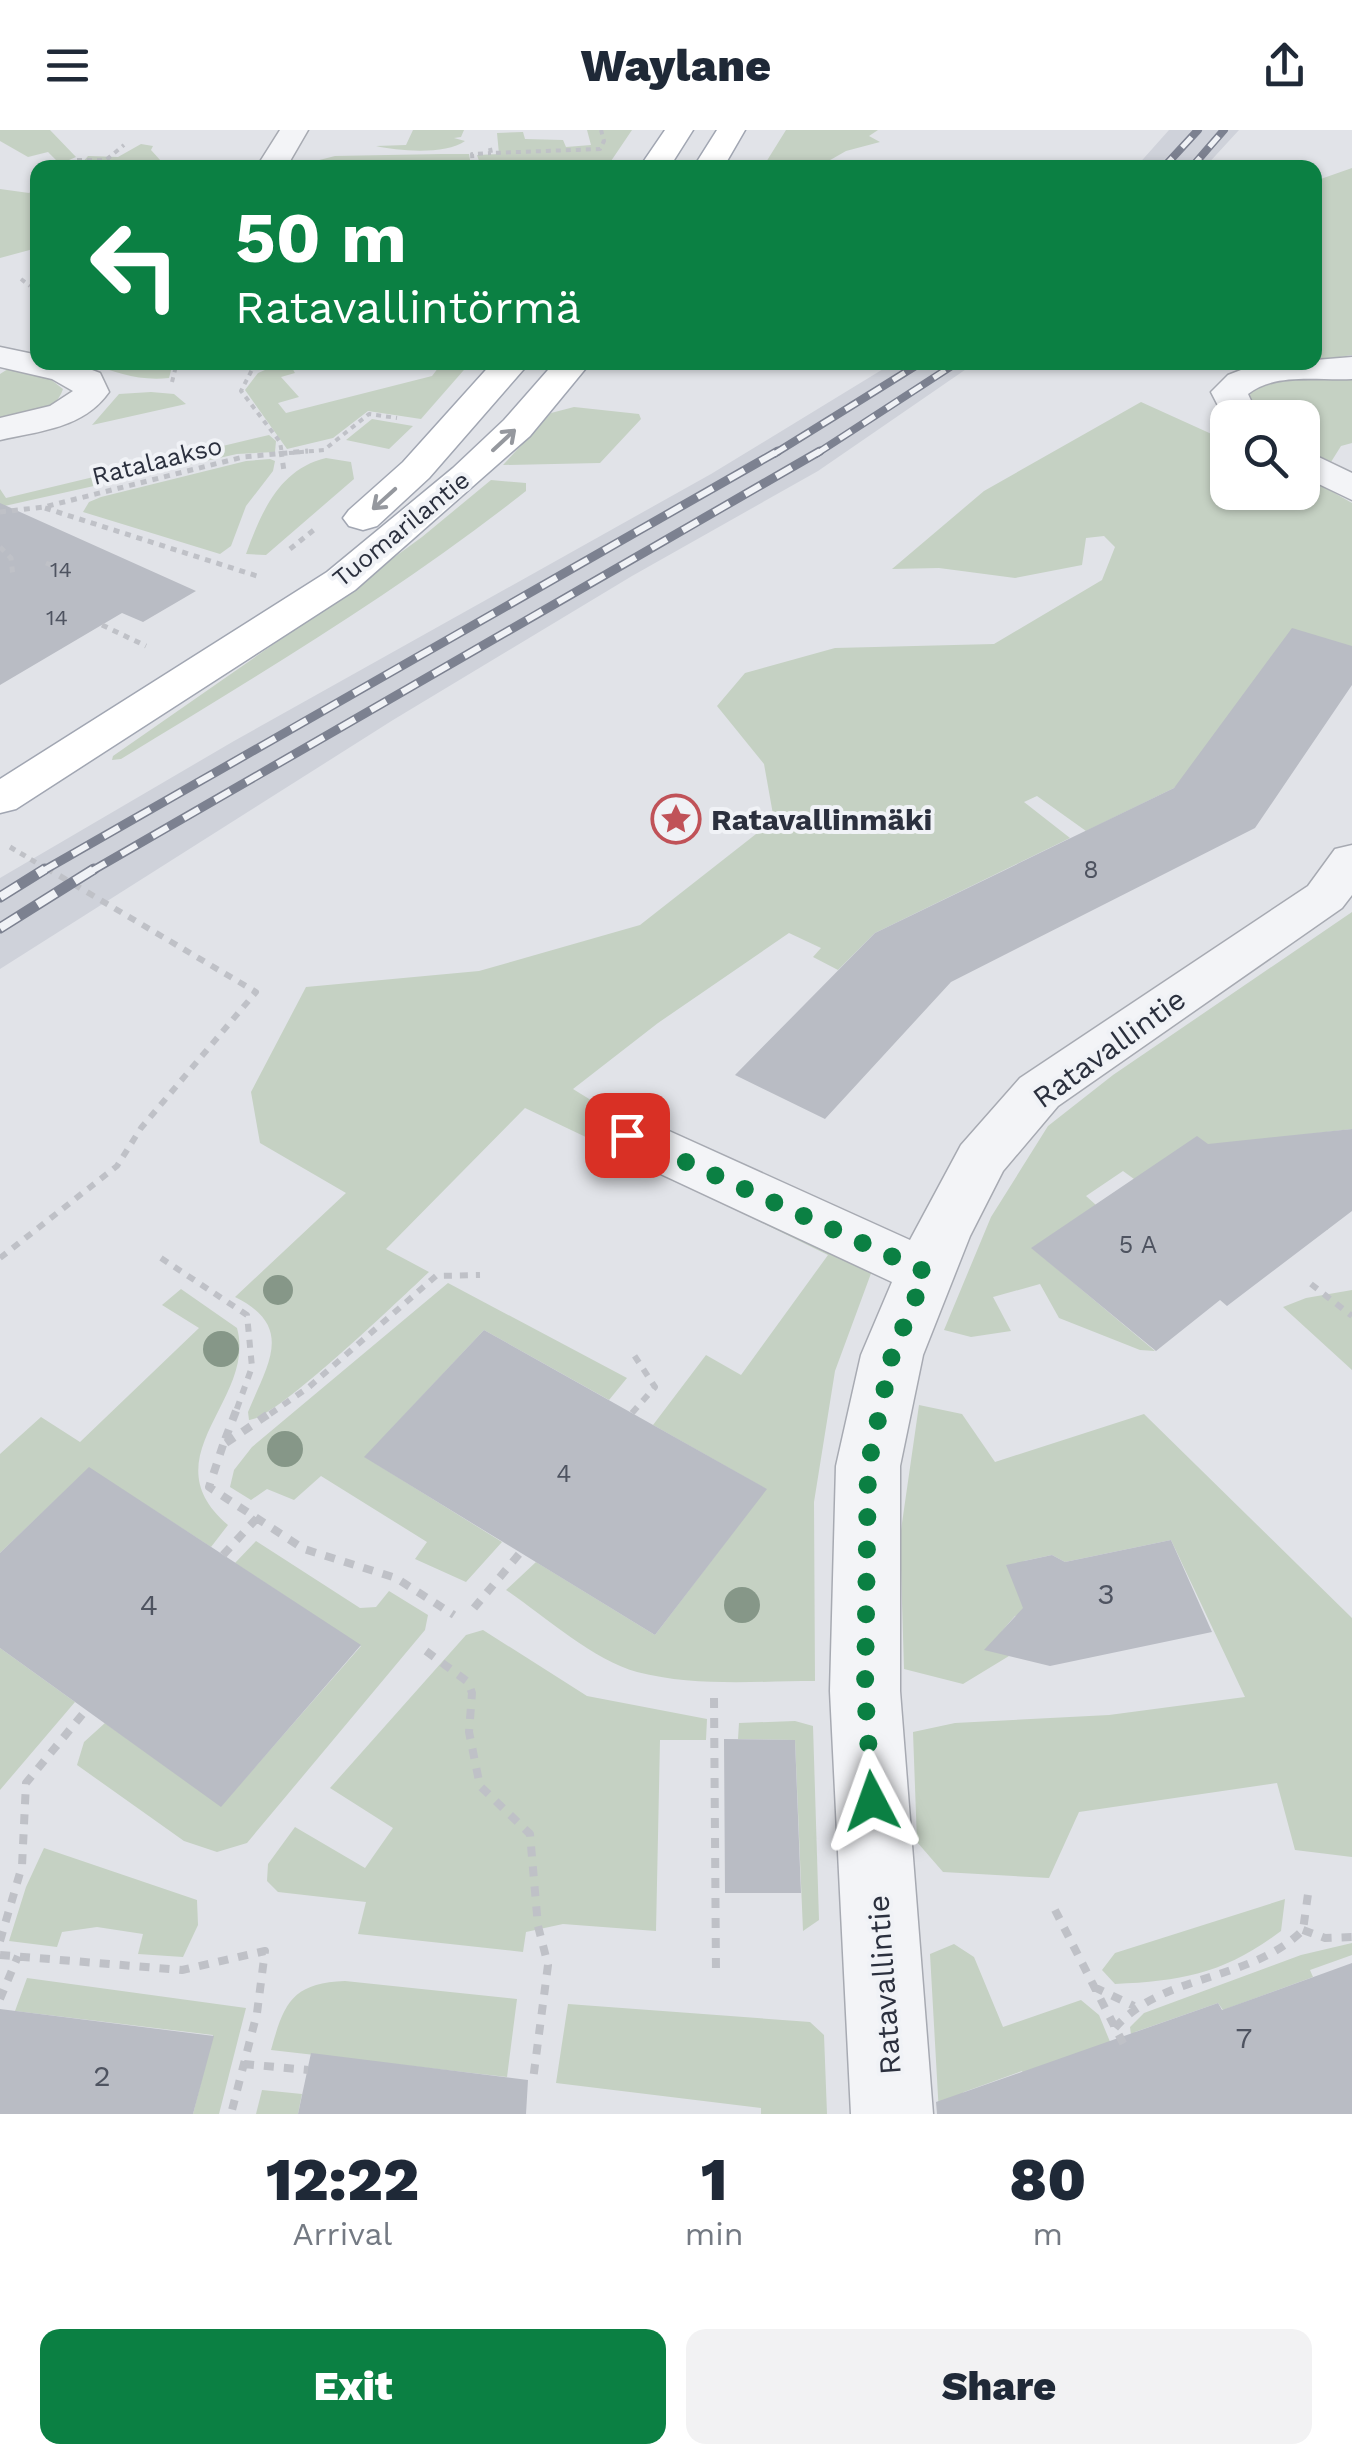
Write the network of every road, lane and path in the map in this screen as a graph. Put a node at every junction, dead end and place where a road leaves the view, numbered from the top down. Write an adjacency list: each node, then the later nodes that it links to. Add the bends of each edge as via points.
1 (294, 130): 7 (street)
2 (600, 130): 8 (path, via 600,149 491,151 472,154)
3 (679, 130): 9 (main road)
4 (731, 130): 10 (main road)
5 (124, 144): 6 (path, via 106,160)
6 (77, 160)
7 (276, 160)
8 (472, 160)
9 (659, 160)
10 (713, 160)
11 (22, 279): 12 (path)
12 (30, 286)
13 (0, 357): 14 (street)
14 (30, 364)
15 (1352, 368): 16 (street)
16 (1322, 369)
17 (58, 370): 26 (street, via 88,382 86,402)
18 (175, 370): 23 (path)
19 (252, 370): 27 (path, via 241,391 280,442)
20 (506, 370): 44 (main road, Tuomarilantie, one-way to 44, via 416,470)
21 (567, 370): 44 (main road, Tuomarilantie, one-way to 21, via 341,581 410,526 517,428)
22 (1308, 370): 24 (street, via 1240,379 1229,392)
23 (172, 382)
24 (1232, 400)
25 (408, 420): 27 (path, Ratalaakso, via 369,414 324,450)
26 (0, 429)
27 (279, 454): 29 (path); 31 (path, Ratalaakso)
28 (1320, 470): 30 (street)
29 (284, 471)
30 (1352, 489)
31 (44, 507): 32 (path, Ratalaakso); 39 (path)
32 (0, 512)
33 (322, 523): 35 (path)
34 (0, 547): 40 (path, via 11,558)
35 (283, 555)
36 (46, 563): 38 (path)
37 (270, 566): 39 (path)
38 (61, 569)
39 (257, 576): 41 (path)
40 (13, 577)
41 (243, 587)
42 (102, 624): 43 (path)
43 (158, 651)
44 (203, 666): 45 (main road, Tuomarilantie)
45 (0, 799)
46 (1, 842): 49 (path, via 256,992 117,1166)
47 (1352, 860): 51 (street, Ratavallintie, via 1325,897 1039,1092 981,1159)
48 (627, 1135): 51 (street)
49 (0, 1258)
50 (161, 1258): 57 (path, via 246,1315 252,1367)
51 (926, 1272): 83 (street, Ratavallintie, via 892,1355 868,1466 865,1691)
52 (480, 1275): 57 (path, via 436,1276 308,1388)
53 (1311, 1284): 54 (path)
54 (1352, 1316)
55 (634, 1355): 56 (path, via 655,1386)
56 (632, 1413)
57 (223, 1444): 58 (path, via 209,1487)
58 (257, 1518): 60 (path); 62 (path, via 304,1548 396,1578)
59 (520, 1553): 61 (path)
60 (222, 1555)
61 (474, 1608)
62 (454, 1616)
63 (426, 1651): 81 (path, via 468,1682 480,1786 530,1834 548,1965)
64 (714, 1698): 73 (path)
65 (86, 1710): 70 (path, via 26,1784 22,1866)
66 (1309, 1887): 68 (path)
67 (1054, 1910): 74 (path)
68 (1303, 1930): 69 (path, via 1325,1938); 76 (path, via 1268,1958)
69 (1352, 1936)
70 (0, 1941)
71 (0, 1955): 72 (path)
72 (18, 1956): 75 (path); 79 (path, via 182,1970 265,1951)
73 (716, 1973)
74 (1094, 1987): 76 (path); 77 (path)
75 (0, 1999)
76 (1134, 2006): 77 (path)
77 (1116, 2028): 78 (path)
78 (1124, 2045)
79 (244, 2064): 80 (path); 82 (path)
80 (308, 2070)
81 (533, 2080)
82 (231, 2114)
83 (892, 2114)

